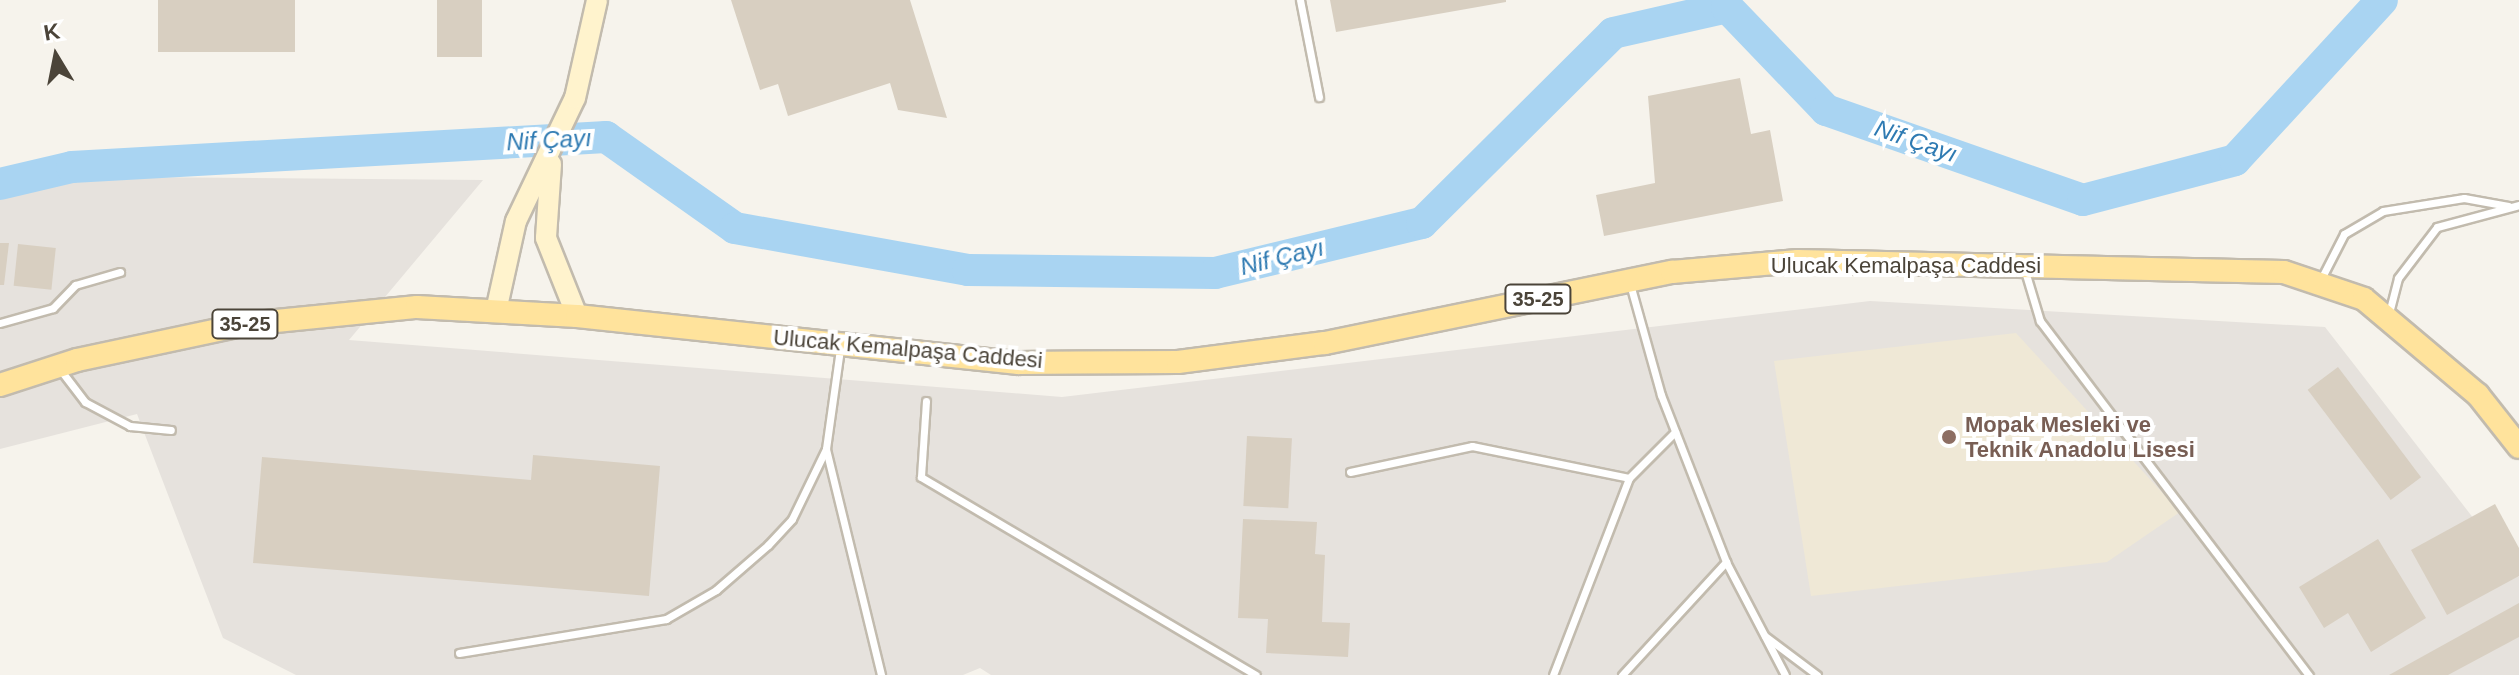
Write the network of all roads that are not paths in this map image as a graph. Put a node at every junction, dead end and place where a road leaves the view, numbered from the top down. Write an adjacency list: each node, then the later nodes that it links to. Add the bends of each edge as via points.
1 (597, 0): 4 (street, via 575,98)
2 (1300, 0): 3 (lane)
3 (1319, 97)
4 (552, 156): 11 (street, via 516,221); 12 (street, via 546,238)
5 (2519, 205): 6 (lane)
6 (2508, 206): 10 (lane, via 2464,198 2383,211 2344,234 2323,263); 13 (lane, via 2437,227 2417,245)
7 (2025, 266): 9 (main road, Ulucak Kemalpaşa Caddesi / 35-25, via 1798,261); 10 (main road, Ulucak Kemalpaşa Caddesi / 35-25, via 2284,272); 34 (lane, via 2040,321)
8 (120, 272): 14 (lane, via 75,285 53,308)
9 (1629, 281): 15 (main road, Ulucak Kemalpaşa Caddesi / 35-25, via 1325,343 1178,362 1019,363); 20 (lane)
10 (2320, 284): 13 (main road, Ulucak Kemalpaşa Caddesi / 35-25, via 2364,299)
11 (496, 311): 12 (main road, Ulucak Kemalpaşa Caddesi / 35-25); 16 (main road, Ulucak Kemalpaşa Caddesi / 35-25, via 417,307 246,324)
12 (577, 316): 15 (main road, Ulucak Kemalpaşa Caddesi / 35-25)
13 (2388, 317): 21 (main road, Ulucak Kemalpaşa Caddesi / 35-25, via 2478,395)
14 (0, 323)
15 (841, 344): 22 (lane)
16 (58, 366): 17 (main road, Ulucak Kemalpaşa Caddesi / 35-25); 19 (lane, via 85,402 130,426)
17 (0, 385)
18 (926, 401): 29 (lane, via 921,477)
19 (171, 430)
20 (1675, 432): 24 (lane); 25 (lane)
21 (2519, 447)
22 (826, 449): 27 (lane, via 776,536 716,590 666,619); 28 (lane)
23 (1350, 472): 24 (lane, via 1472,446)
24 (1629, 478): 30 (lane)
25 (1726, 562): 26 (lane); 31 (lane)
26 (1764, 634): 32 (lane); 33 (lane)
27 (459, 653)
28 (881, 675)
29 (1256, 675)
30 (1553, 675)
31 (1622, 675)
32 (1785, 675)
33 (1817, 675)
34 (2309, 675)

